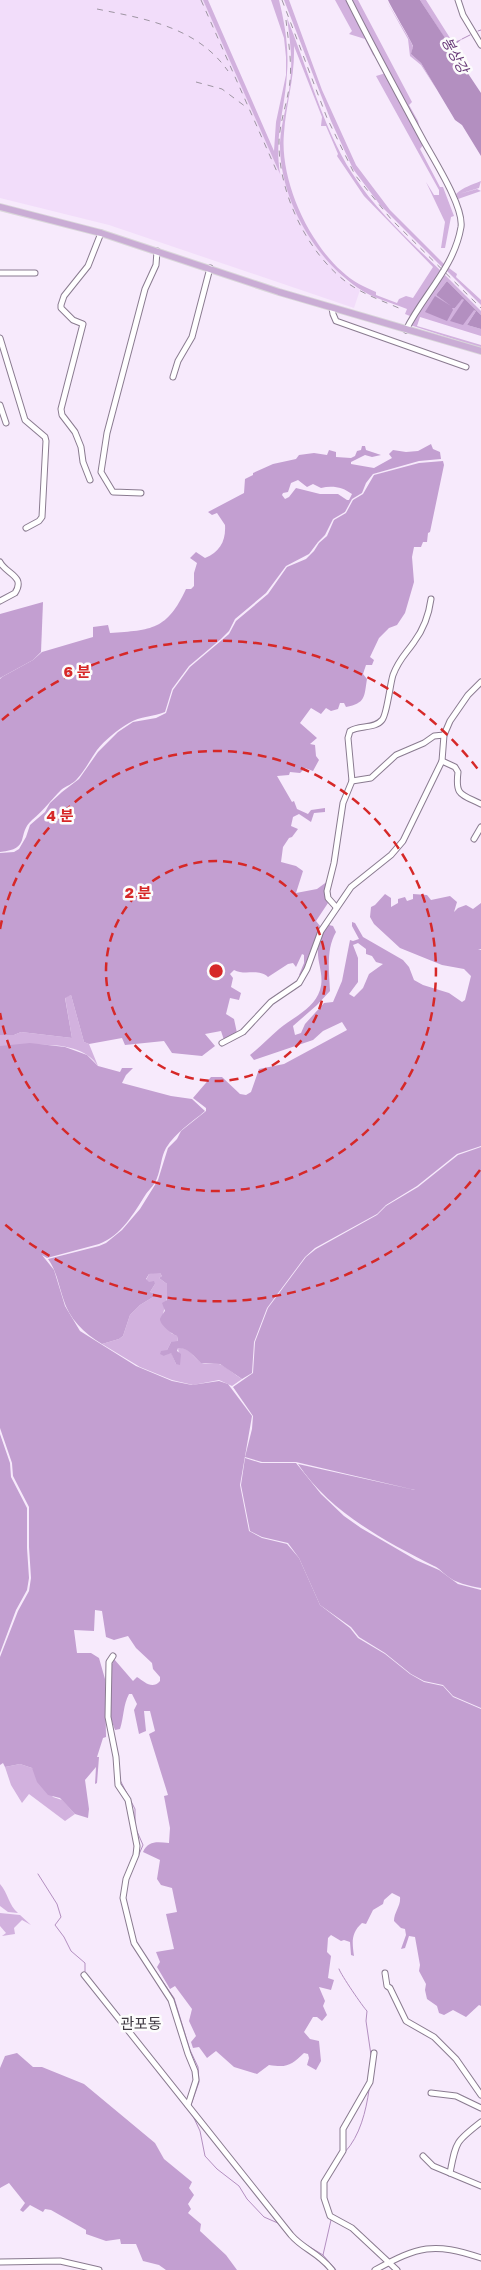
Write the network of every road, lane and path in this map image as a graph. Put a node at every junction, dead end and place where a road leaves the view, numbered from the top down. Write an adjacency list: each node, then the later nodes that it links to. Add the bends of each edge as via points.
1 (349, 0): 11 (street, via 440,170 461,218 461,229 448,264)
2 (458, 0): 3 (street)
3 (481, 45)
4 (0, 208): 5 (main road)
5 (101, 233): 6 (main road); 18 (street, via 88,266 78,275 61,305 73,320 83,324 61,409 75,432)
6 (157, 251): 7 (main road); 19 (street, via 156,265 145,289 116,395 102,472 113,492)
7 (210, 268): 10 (main road); 15 (street, via 192,337 180,356)
8 (0, 273): 9 (street)
9 (35, 274)
10 (332, 308): 11 (main road); 14 (street, via 336,321)
11 (406, 330): 13 (main road)
12 (0, 338): 20 (street, via 25,420 46,441 44,510 39,521)
13 (481, 351)
14 (466, 367)
15 (173, 377)
16 (0, 405): 17 (street)
17 (6, 423)
18 (90, 480)
19 (141, 493)
20 (26, 528)
21 (0, 562): 23 (street, via 19,582 16,593)
22 (431, 599): 27 (street, via 417,638 403,653 394,673 385,716 374,725 350,731)
23 (0, 601)
24 (481, 682): 25 (street, via 455,712)
25 (444, 735): 26 (street); 27 (street, via 434,736 396,755 371,778)
26 (442, 761): 28 (street, via 458,772 456,788 460,794); 31 (street, via 403,841 351,887)
27 (352, 781): 31 (street, via 342,803 328,891 328,898)
28 (481, 804)
29 (481, 827): 30 (street)
30 (474, 839)
31 (336, 907): 32 (street, via 321,931 307,969 298,983 271,1002 243,1032)
32 (222, 1043)
33 (113, 1656): 39 (street, via 109,1662 108,1717 118,1785 128,1800 137,1846 126,1879 124,1898 134,1943 171,2000 195,2071 196,2080)
34 (385, 1973): 38 (street, via 387,1986 404,2019 434,2037 456,2059)
35 (84, 1976): 39 (street)
36 (374, 2053): 47 (street, via 370,2082 342,2131 344,2148 326,2177 324,2198 330,2216 352,2228)
37 (431, 2093): 40 (street, via 456,2096)
38 (481, 2095)
39 (188, 2104): 49 (street, via 294,2238 322,2258)
40 (481, 2108)
41 (481, 2122): 43 (street, via 459,2139)
42 (423, 2156): 43 (street, via 433,2166)
43 (450, 2173): 44 (street)
44 (481, 2186)
45 (481, 2258): 47 (street, via 434,2247 410,2252)
46 (0, 2262): 48 (street, via 60,2260)
47 (389, 2262): 50 (street); 51 (street)
48 (99, 2270)
49 (332, 2270)
50 (376, 2270)
51 (397, 2270)

